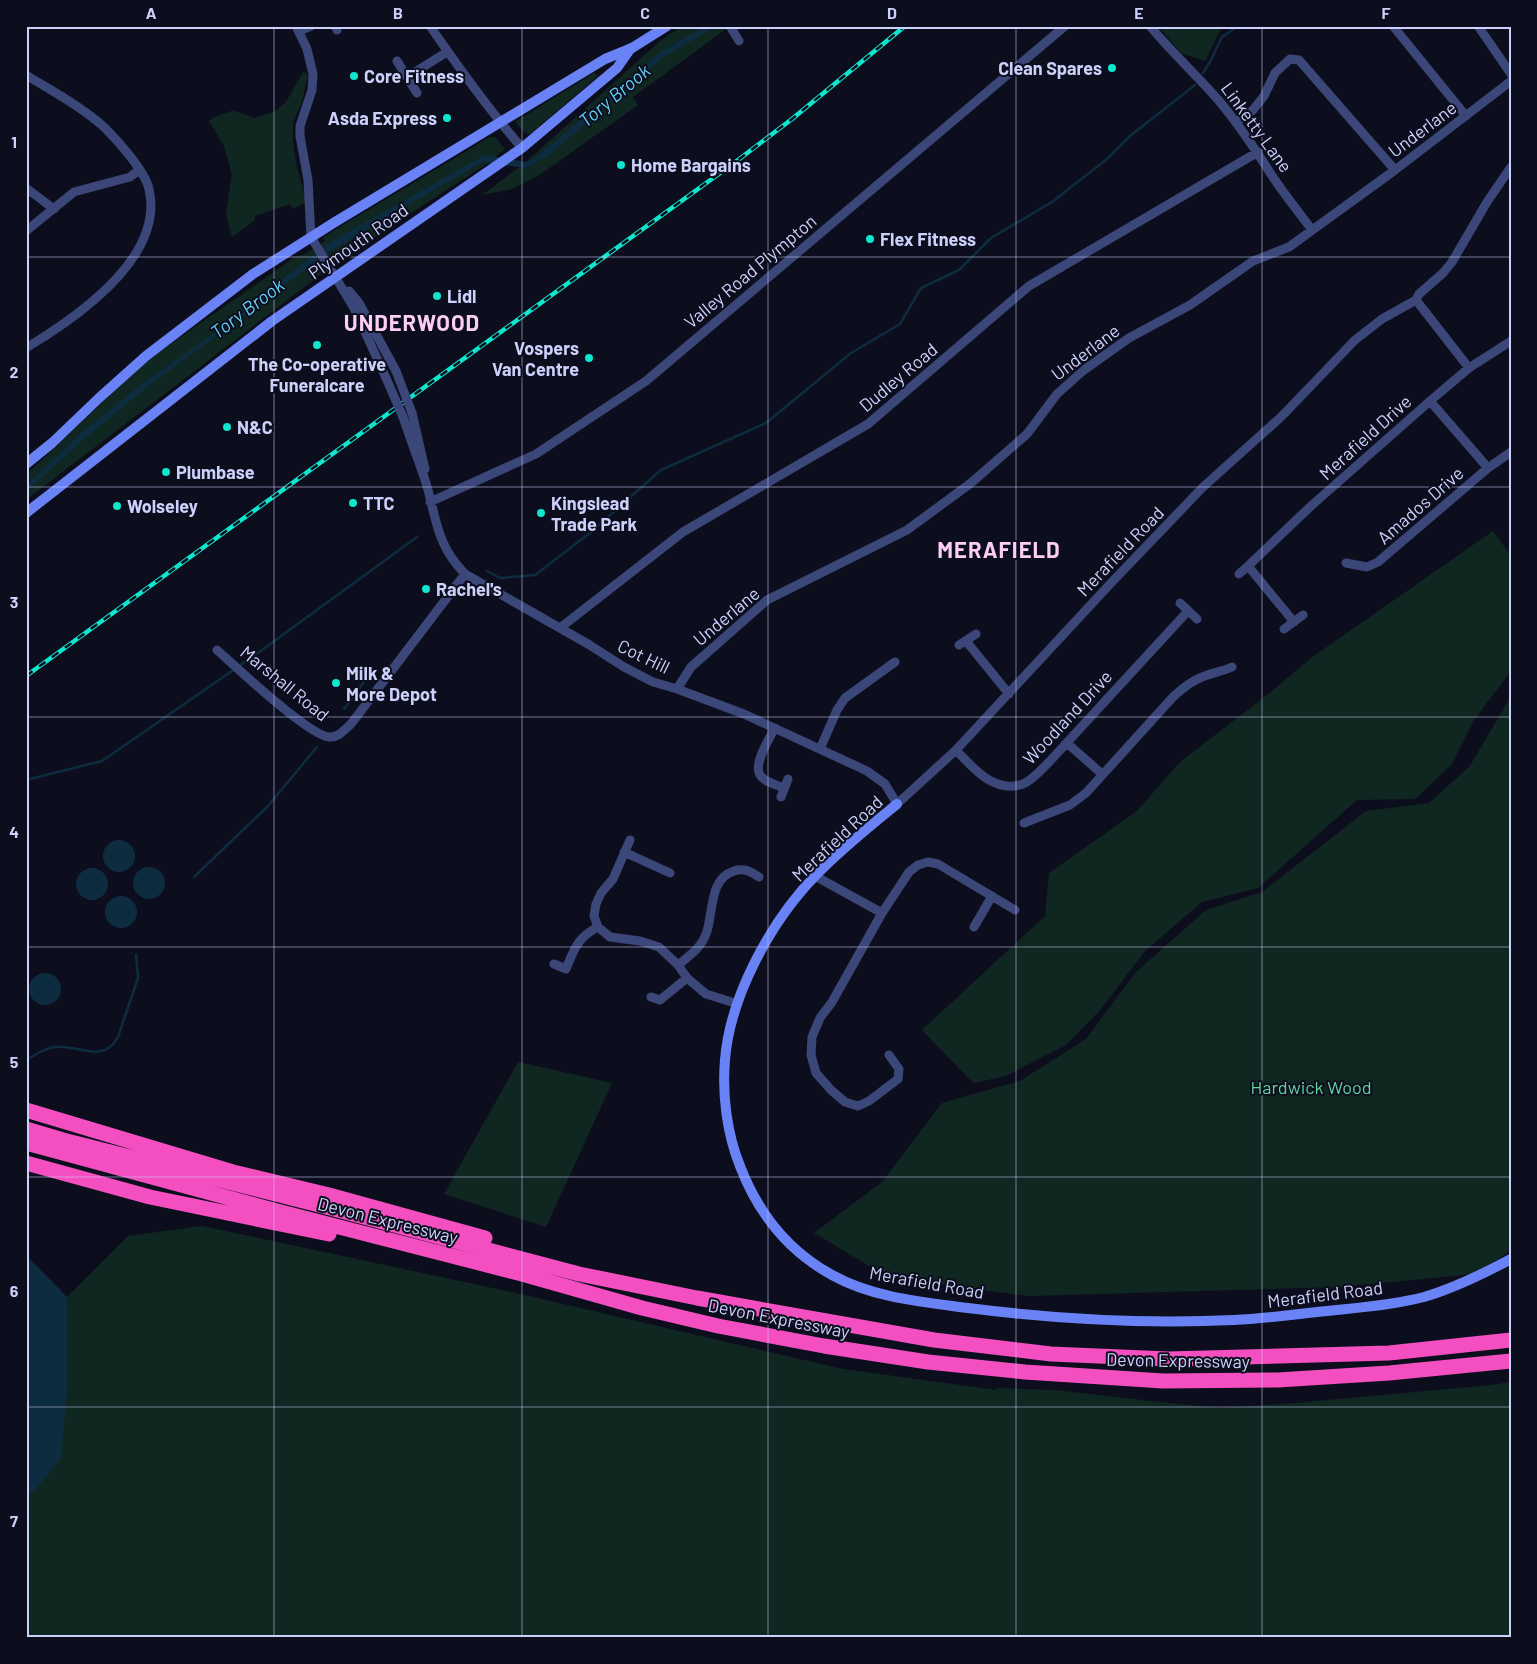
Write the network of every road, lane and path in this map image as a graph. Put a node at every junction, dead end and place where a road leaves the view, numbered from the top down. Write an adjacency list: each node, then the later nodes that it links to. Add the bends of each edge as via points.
1 (311, 26): 9 (street)
2 (430, 26): 12 (street)
3 (667, 26): 11 (main road, Plymouth Road)
4 (730, 26): 10 (street)
5 (1065, 26): 42 (street, Valley Road Plympton, via 646,381 536,454)
6 (1150, 26): 20 (street, Linketty Lane)
7 (1393, 26): 19 (street)
8 (1478, 26): 14 (street)
9 (298, 29): 31 (street, via 308,49 313,74 312,90 300,131 308,180)
10 (739, 41)
11 (632, 48): 21 (main road, Plymouth Road, via 605,59); 22 (main road, Plymouth Road, via 617,68)
12 (447, 52): 16 (street); 21 (street)
13 (398, 61): 16 (street)
14 (1511, 74)
15 (26, 75): 25 (street, via 104,127)
16 (407, 77): 18 (street)
17 (1511, 81): 19 (street, Underlane)
18 (417, 93)
19 (1466, 116): 26 (street, Underlane)
20 (1236, 122): 23 (street, Linketty Lane); 26 (street, via 1264,96 1282,66 1290,59 1299,60)
21 (501, 123): 22 (street); 31 (main road, Plymouth Road)
22 (522, 148): 32 (main road, Plymouth Road)
23 (1258, 152): 29 (street, Linketty Lane); 53 (street, Dudley Road, via 1029,286 868,424 683,532)
24 (1511, 167): 33 (street, Merafield Road, via 1486,202 1452,262)
25 (139, 170): 28 (street, via 130,177 74,192); 35 (street, via 151,199 145,236 130,260 96,299)
26 (1396, 170): 29 (street, Underlane)
27 (26, 188): 28 (street)
28 (54, 209): 30 (street)
29 (1312, 230): 59 (street, Underlane, via 1289,247 1253,261 1190,305 1128,338 1057,394 1027,434 971,483 907,530 767,600 691,667)
30 (26, 231)
31 (311, 237): 32 (street, Cot Hill); 39 (main road, Plymouth Road, via 253,274 146,356)
32 (335, 276): 41 (street, Cot Hill, bridge, via 354,308 403,417); 41 (street, Cot Hill, bridge, via 359,303 396,371 412,413); 43 (main road, Plymouth Road, via 272,321)
33 (1416, 300): 36 (street); 60 (street, Merafield Road, via 1382,319 1355,340 1281,417 1203,487)
34 (1511, 341): 36 (street, Merafield Drive)
35 (26, 348)
36 (1469, 368): 37 (street, Merafield Drive)
37 (1430, 401): 40 (street); 45 (street, Merafield Drive)
38 (1511, 452): 40 (street, Amados Drive)
39 (26, 464)
40 (1488, 468): 44 (street, Amados Drive, via 1378,562 1367,567)
41 (426, 485): 42 (street, Cot Hill)
42 (430, 502): 46 (street, Cot Hill, via 444,546)
43 (26, 513)
44 (1346, 563)
45 (1248, 566): 47 (street, Merafield Drive); 52 (street)
46 (464, 574): 53 (street, Cot Hill); 56 (street, Marshall Road, via 338,736 328,737 312,731)
47 (1239, 574)
48 (1180, 603): 49 (street)
49 (1188, 611): 51 (street); 62 (street, Woodland Drive)
50 (1303, 615): 52 (street)
51 (1197, 619)
52 (1294, 622): 54 (street)
53 (560, 628): 59 (street, Cot Hill, via 624,667 653,682)
54 (1284, 630)
55 (976, 634): 60 (street, via 963,643)
56 (217, 650)
57 (895, 662): 63 (street, via 845,698)
58 (1232, 667): 65 (street, via 1201,677 1172,697)
59 (677, 689): 61 (street, Cot Hill)
60 (1009, 694): 64 (street, Merafield Road)
61 (775, 728): 63 (street, Cot Hill); 66 (street, via 757,768 760,776)
62 (1067, 743): 64 (street, Woodland Drive, via 1037,775 1023,784 1010,786 995,784 980,775); 65 (street)
63 (820, 749): 67 (street, Cot Hill, via 867,771 885,784)
64 (956, 750): 67 (street, Merafield Road)
65 (1102, 774): 68 (street, via 1086,793 1070,805)
66 (784, 788)
67 (898, 804): 72 (main road, Merafield Road)
68 (1024, 823)
69 (630, 840): 70 (street)
70 (624, 852): 71 (street); 77 (street, via 596,904 594,916)
71 (670, 873)
72 (815, 876): 76 (street); 83 (main road, Merafield Road, via 784,912 756,959)
73 (759, 877): 80 (street, via 740,869 728,873 719,882 706,934 699,948)
74 (992, 896): 75 (street); 76 (street, via 938,864 928,862 918,864 908,872); 78 (street)
75 (1015, 910)
76 (882, 913): 84 (street, via 820,1018 812,1037 811,1054 816,1074 844,1102 858,1106 898,1079 899,1068)
77 (598, 927): 79 (street, via 580,940 566,969); 80 (street, via 610,937 640,940 660,947)
78 (974, 927)
79 (554, 964)
80 (678, 965): 81 (street)
81 (688, 978): 82 (street, via 660,1000); 83 (street, via 706,994)
82 (652, 997)
83 (738, 1004): 93 (main road, Merafield Road, via 725,1060 724,1099 735,1153 747,1185 766,1217 794,1249 832,1276 868,1290 925,1302 1001,1312 1162,1321 1237,1320 1420,1298 1453,1288)
84 (889, 1055)
85 (26, 1110): 90 (highway)
86 (26, 1129): 88 (highway)
87 (26, 1143): 88 (highway)
88 (62, 1147): 91 (highway, Devon Expressway); 92 (highway, Devon Expressway)
89 (32, 1165): 92 (highway, via 220,1212 334,1235)
90 (233, 1172): 91 (highway); 94 (highway, via 509,1245)
91 (315, 1204): 94 (highway, Devon Expressway, via 578,1274)
92 (371, 1234): 96 (highway, Devon Expressway, via 718,1326 928,1362 1172,1381 1278,1380)
93 (1511, 1259)
94 (629, 1284): 95 (highway, Devon Expressway, via 934,1340 1051,1354 1168,1359 1389,1354)
95 (1511, 1340)
96 (1511, 1361)

